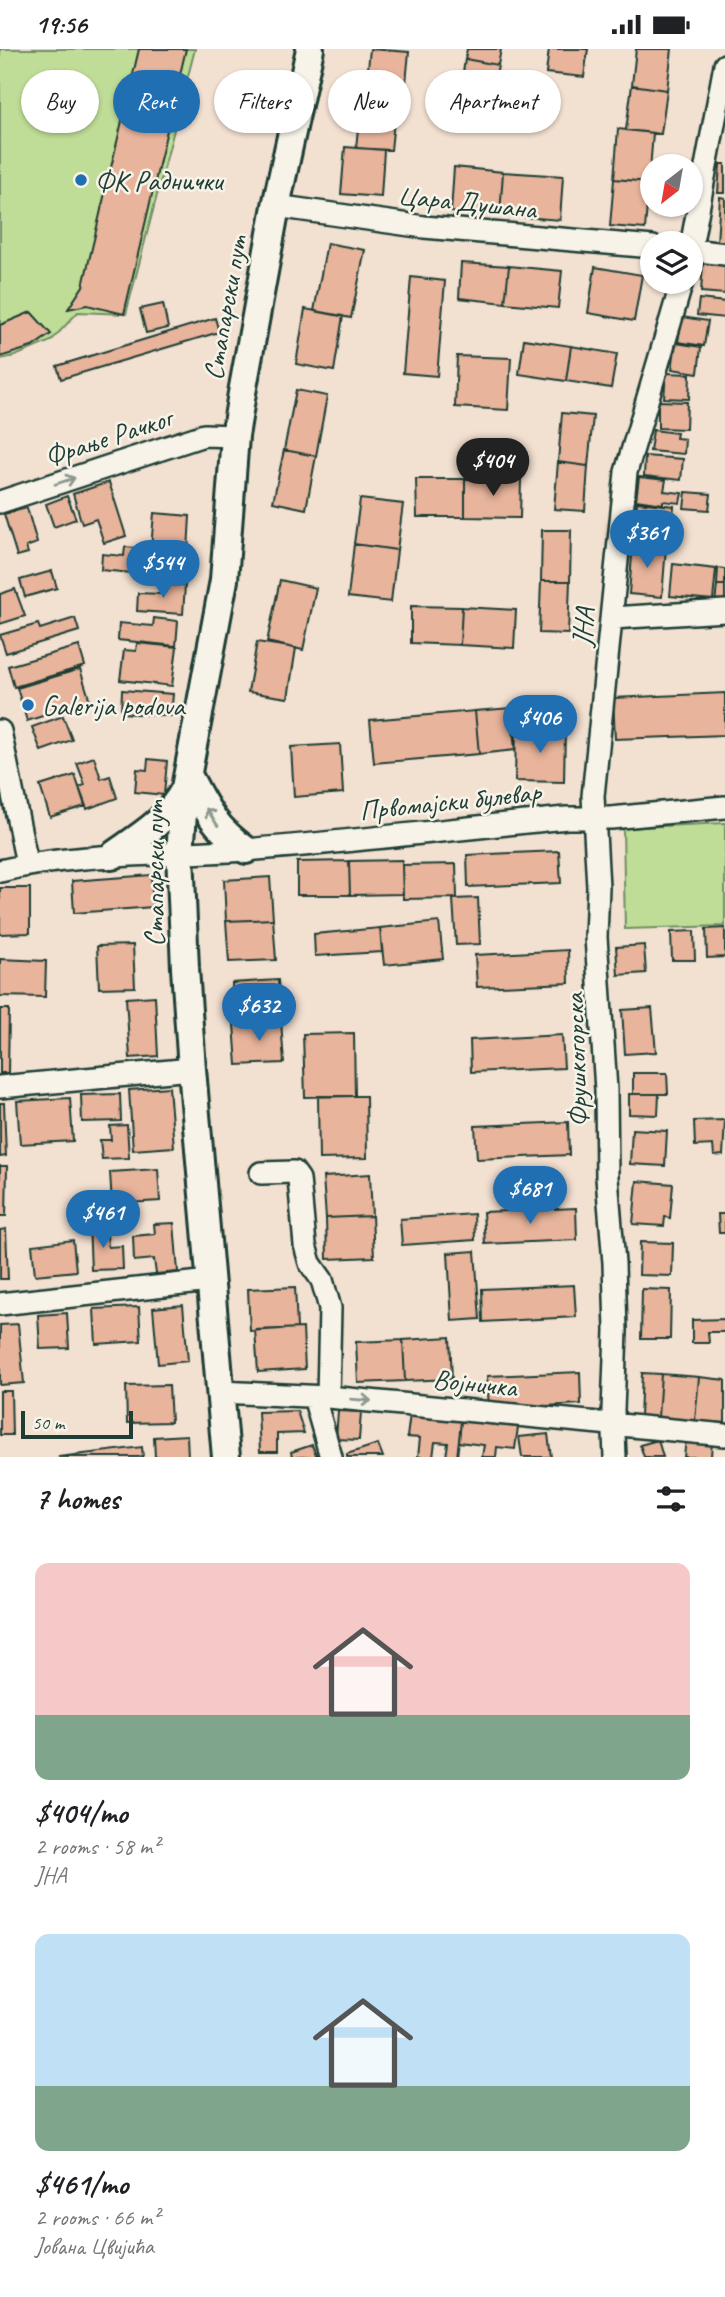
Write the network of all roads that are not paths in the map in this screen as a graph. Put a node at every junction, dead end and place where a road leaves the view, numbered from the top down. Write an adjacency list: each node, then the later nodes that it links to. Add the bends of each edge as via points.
1 (310, 49): 4 (main road, Стапарски пут)
2 (725, 65): 3 (street)
3 (722, 104): 5 (street)
4 (276, 206): 6 (street, Цара Душана, via 424,227); 10 (main road, Стапарски пут)
5 (695, 231)
6 (640, 246)
7 (703, 251): 8 (street)
8 (725, 254)
9 (678, 294): 13 (street, ЈНА, via 626,472)
10 (235, 436): 11 (street, Фрање Рачког, one-way to 10, via 204,435); 15 (main road, Стапарски пут, via 224,580)
11 (0, 502)
12 (725, 611): 13 (street)
13 (612, 618): 17 (street, ЈНА)
14 (0, 731): 21 (street)
15 (186, 781): 18 (main road, one-way to 15, via 211,818); 19 (main road, Стапарски пут); 20 (main road, via 175,807)
16 (725, 807): 17 (street, Првомајски булевар)
17 (594, 818): 18 (street, Првомајски булевар); 30 (street, Фрушкогорска, via 614,1263)
18 (246, 850): 19 (street, Првомајски булевар)
19 (180, 853): 20 (street, Првомајски булевар); 23 (main road, Стапарски пут)
20 (112, 856): 21 (street, Првомајски булевар)
21 (27, 865): 22 (street, Првомајски булевар)
22 (0, 871)
23 (192, 1069): 24 (street); 26 (main road, Стапарски пут)
24 (0, 1087)
25 (261, 1173): 29 (street, via 294,1172 299,1179 305,1245 330,1308)
26 (210, 1281): 27 (street); 28 (main road, Стапарски пут)
27 (0, 1304)
28 (219, 1392): 29 (street, Војничка); 32 (main road, Стапарски пут)
29 (321, 1397): 30 (street, Војничка, one-way to 30); 33 (street)
30 (613, 1426): 31 (street, Војничка); 34 (street, Фрушкогорска)
31 (725, 1435)
32 (226, 1457)
33 (331, 1457)
34 (615, 1457)

